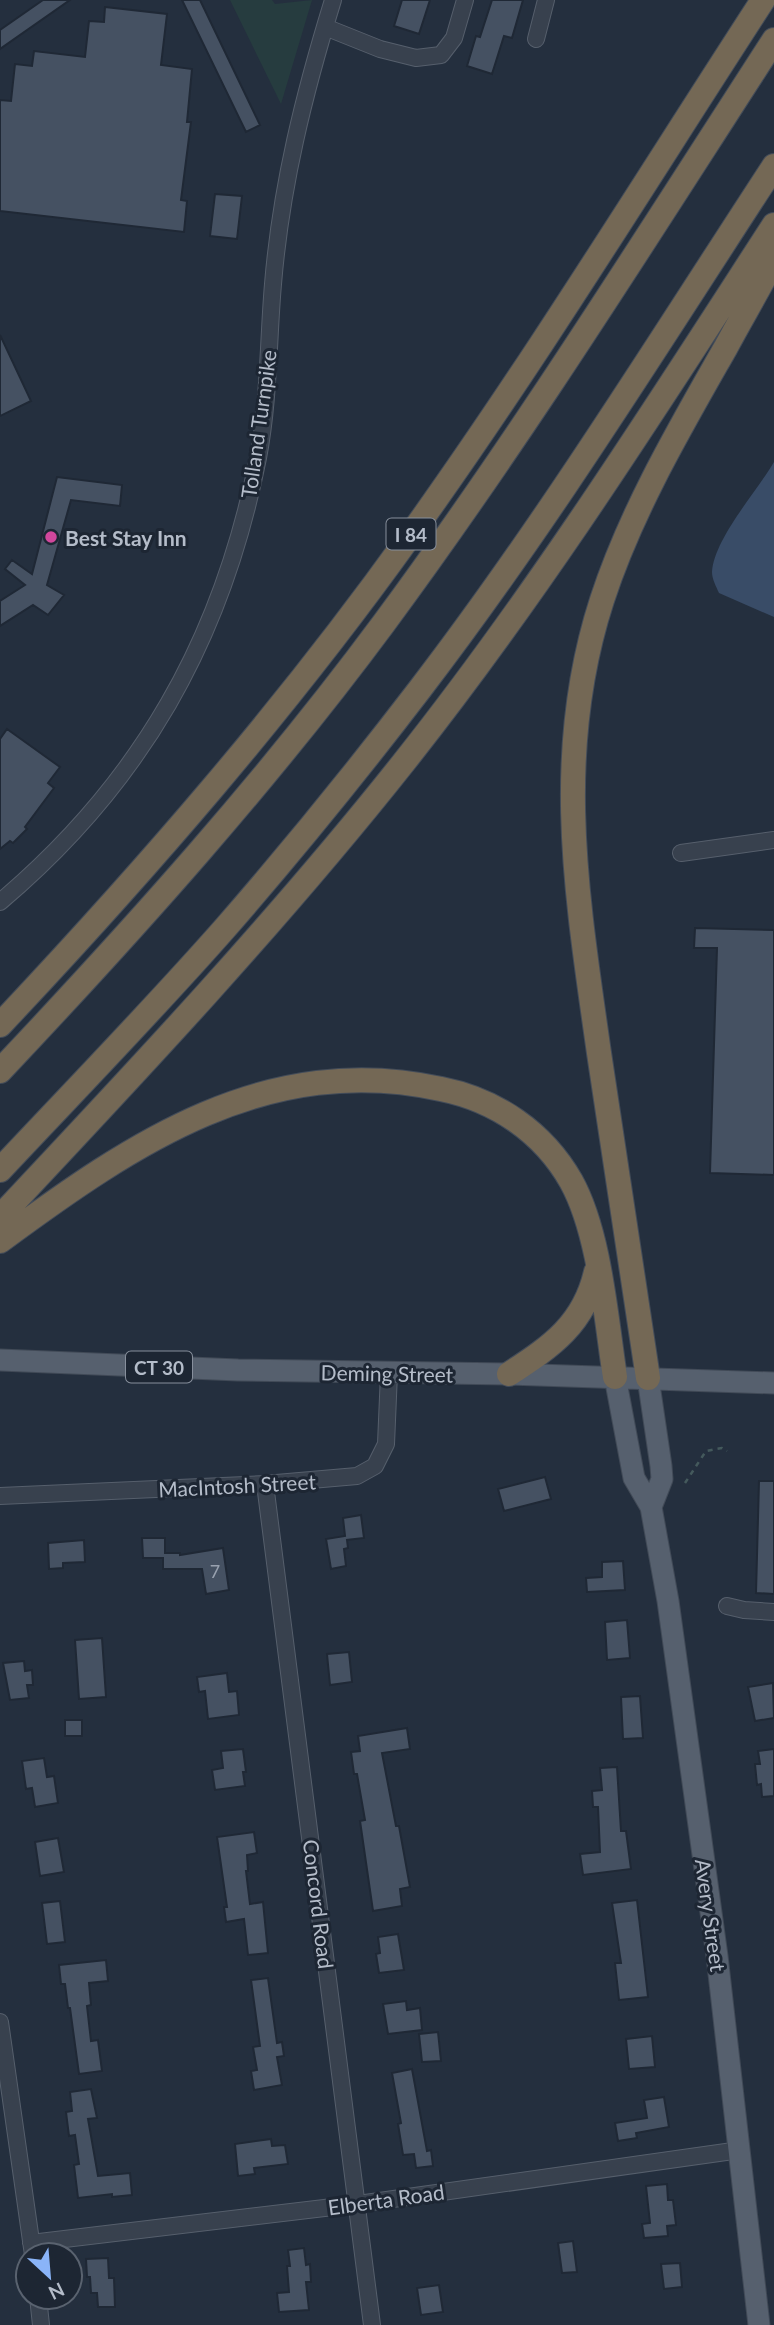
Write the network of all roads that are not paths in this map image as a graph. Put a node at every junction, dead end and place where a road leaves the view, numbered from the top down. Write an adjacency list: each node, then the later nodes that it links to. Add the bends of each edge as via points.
1 (334, 0): 5 (street, Tolland Turnpike)
2 (465, 0): 5 (street, via 454,38 440,55 416,58)
3 (546, 0): 6 (street)
4 (763, 0): 14 (highway, I 84, via 472,447 359,604 211,791)
5 (325, 27): 13 (street, Tolland Turnpike, via 298,122 285,190 258,456 221,596 194,658 152,733 93,813)
6 (536, 39)
7 (774, 40): 15 (highway, via 527,419 383,625 162,895)
8 (774, 166): 16 (highway, via 559,494 418,691 225,928)
9 (774, 225): 17 (highway, via 557,553 406,760 219,982)
10 (774, 259): 24 (highway, via 648,491 617,558 588,649 574,737 571,816 576,878)
11 (774, 840): 12 (street)
12 (681, 853)
13 (0, 902)
14 (0, 1025)
15 (0, 1071)
16 (0, 1170)
17 (0, 1217)
18 (0, 1241): 19 (highway, via 103,1168 206,1113 299,1086 373,1080 447,1090 487,1104 522,1124 572,1183)
19 (597, 1268): 22 (highway, via 587,1301 571,1326); 23 (highway)
20 (0, 1360): 21 (main road, Deming Street / CT 30)
21 (389, 1373): 22 (main road, Deming Street / CT 30); 26 (street, MacIntosh Street, via 386,1444 375,1466 349,1478)
22 (509, 1374): 23 (main road, Deming Street / CT 30)
23 (615, 1377): 24 (main road, Deming Street / CT 30); 28 (main road, Avery Street, via 634,1478)
24 (648, 1378): 25 (main road, Deming Street / CT 30); 28 (main road, Avery Street, via 662,1479)
25 (774, 1383)
26 (265, 1483): 27 (street, MacIntosh Street); 33 (street, Concord Road)
27 (0, 1496)
28 (651, 1507): 32 (main road, Avery Street, via 711,1910)
29 (727, 1606): 30 (street)
30 (774, 1612)
31 (0, 2022): 34 (street)
32 (740, 2150): 33 (street, Elberta Road); 37 (main road, Avery Street)
33 (358, 2204): 35 (street, Elberta Road); 36 (street, Concord Road)
34 (31, 2241)
35 (84, 2242)
36 (372, 2325)
37 (758, 2325)

